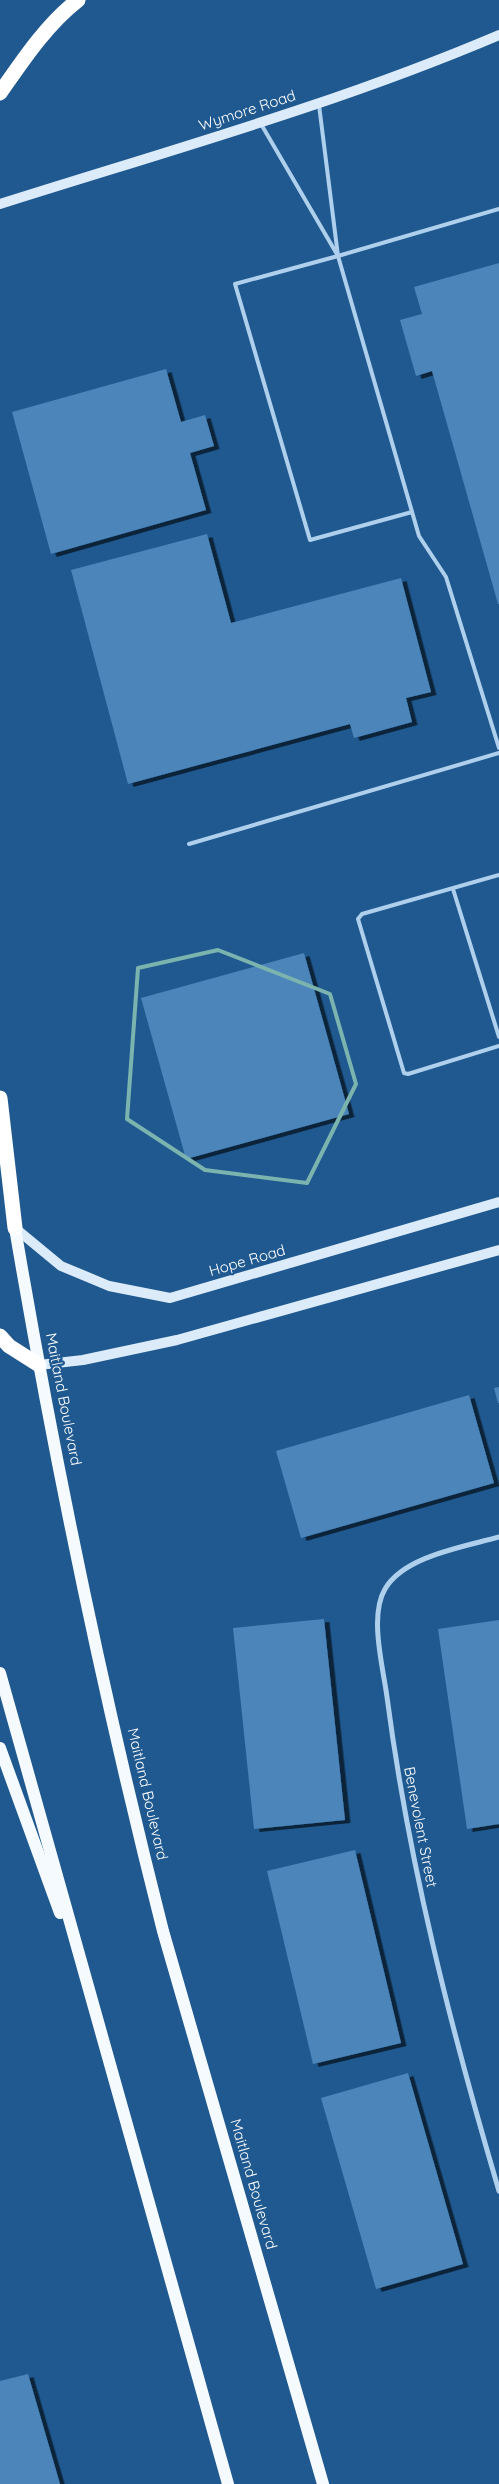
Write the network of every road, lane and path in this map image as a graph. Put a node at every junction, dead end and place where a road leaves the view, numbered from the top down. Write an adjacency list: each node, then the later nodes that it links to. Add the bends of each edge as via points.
1 (78, 0): 3 (highway, via 31,49)
2 (499, 36): 4 (main road, Wymore Road, via 430,65)
3 (0, 93)
4 (319, 103): 5 (main road, Wymore Road); 8 (lane)
5 (260, 122): 6 (main road, Wymore Road); 8 (lane)
6 (0, 204)
7 (499, 209): 8 (lane)
8 (338, 256): 9 (lane); 9 (lane, via 235,284 310,540)
9 (412, 512): 10 (lane, via 419,536 446,577)
10 (499, 748)
11 (499, 753): 12 (lane)
12 (189, 844)
13 (499, 875): 14 (lane)
14 (453, 888): 15 (lane); 16 (lane, via 362,914 358,926 404,1072 408,1074)
15 (499, 1037)
16 (499, 1046)
17 (0, 1098): 19 (highway, Maitland Boulevard)
18 (499, 1202): 19 (main road, Hope Road, via 170,1298 110,1286 61,1266)
19 (15, 1228): 22 (main road, Maitland Boulevard)
20 (499, 1250): 22 (main road, via 178,1340)
21 (0, 1336): 22 (highway)
22 (39, 1366): 29 (main road, Maitland Boulevard, via 97,1646 156,1904)
23 (499, 1537): 27 (street, Benevolent Street, via 425,1558 398,1573 384,1590 376,1620 393,1745 422,1900 447,2006)
24 (0, 1673): 26 (main road)
25 (0, 1748): 26 (main road)
26 (96, 2012): 28 (main road)
27 (499, 2191)
28 (228, 2484)
29 (323, 2484)

